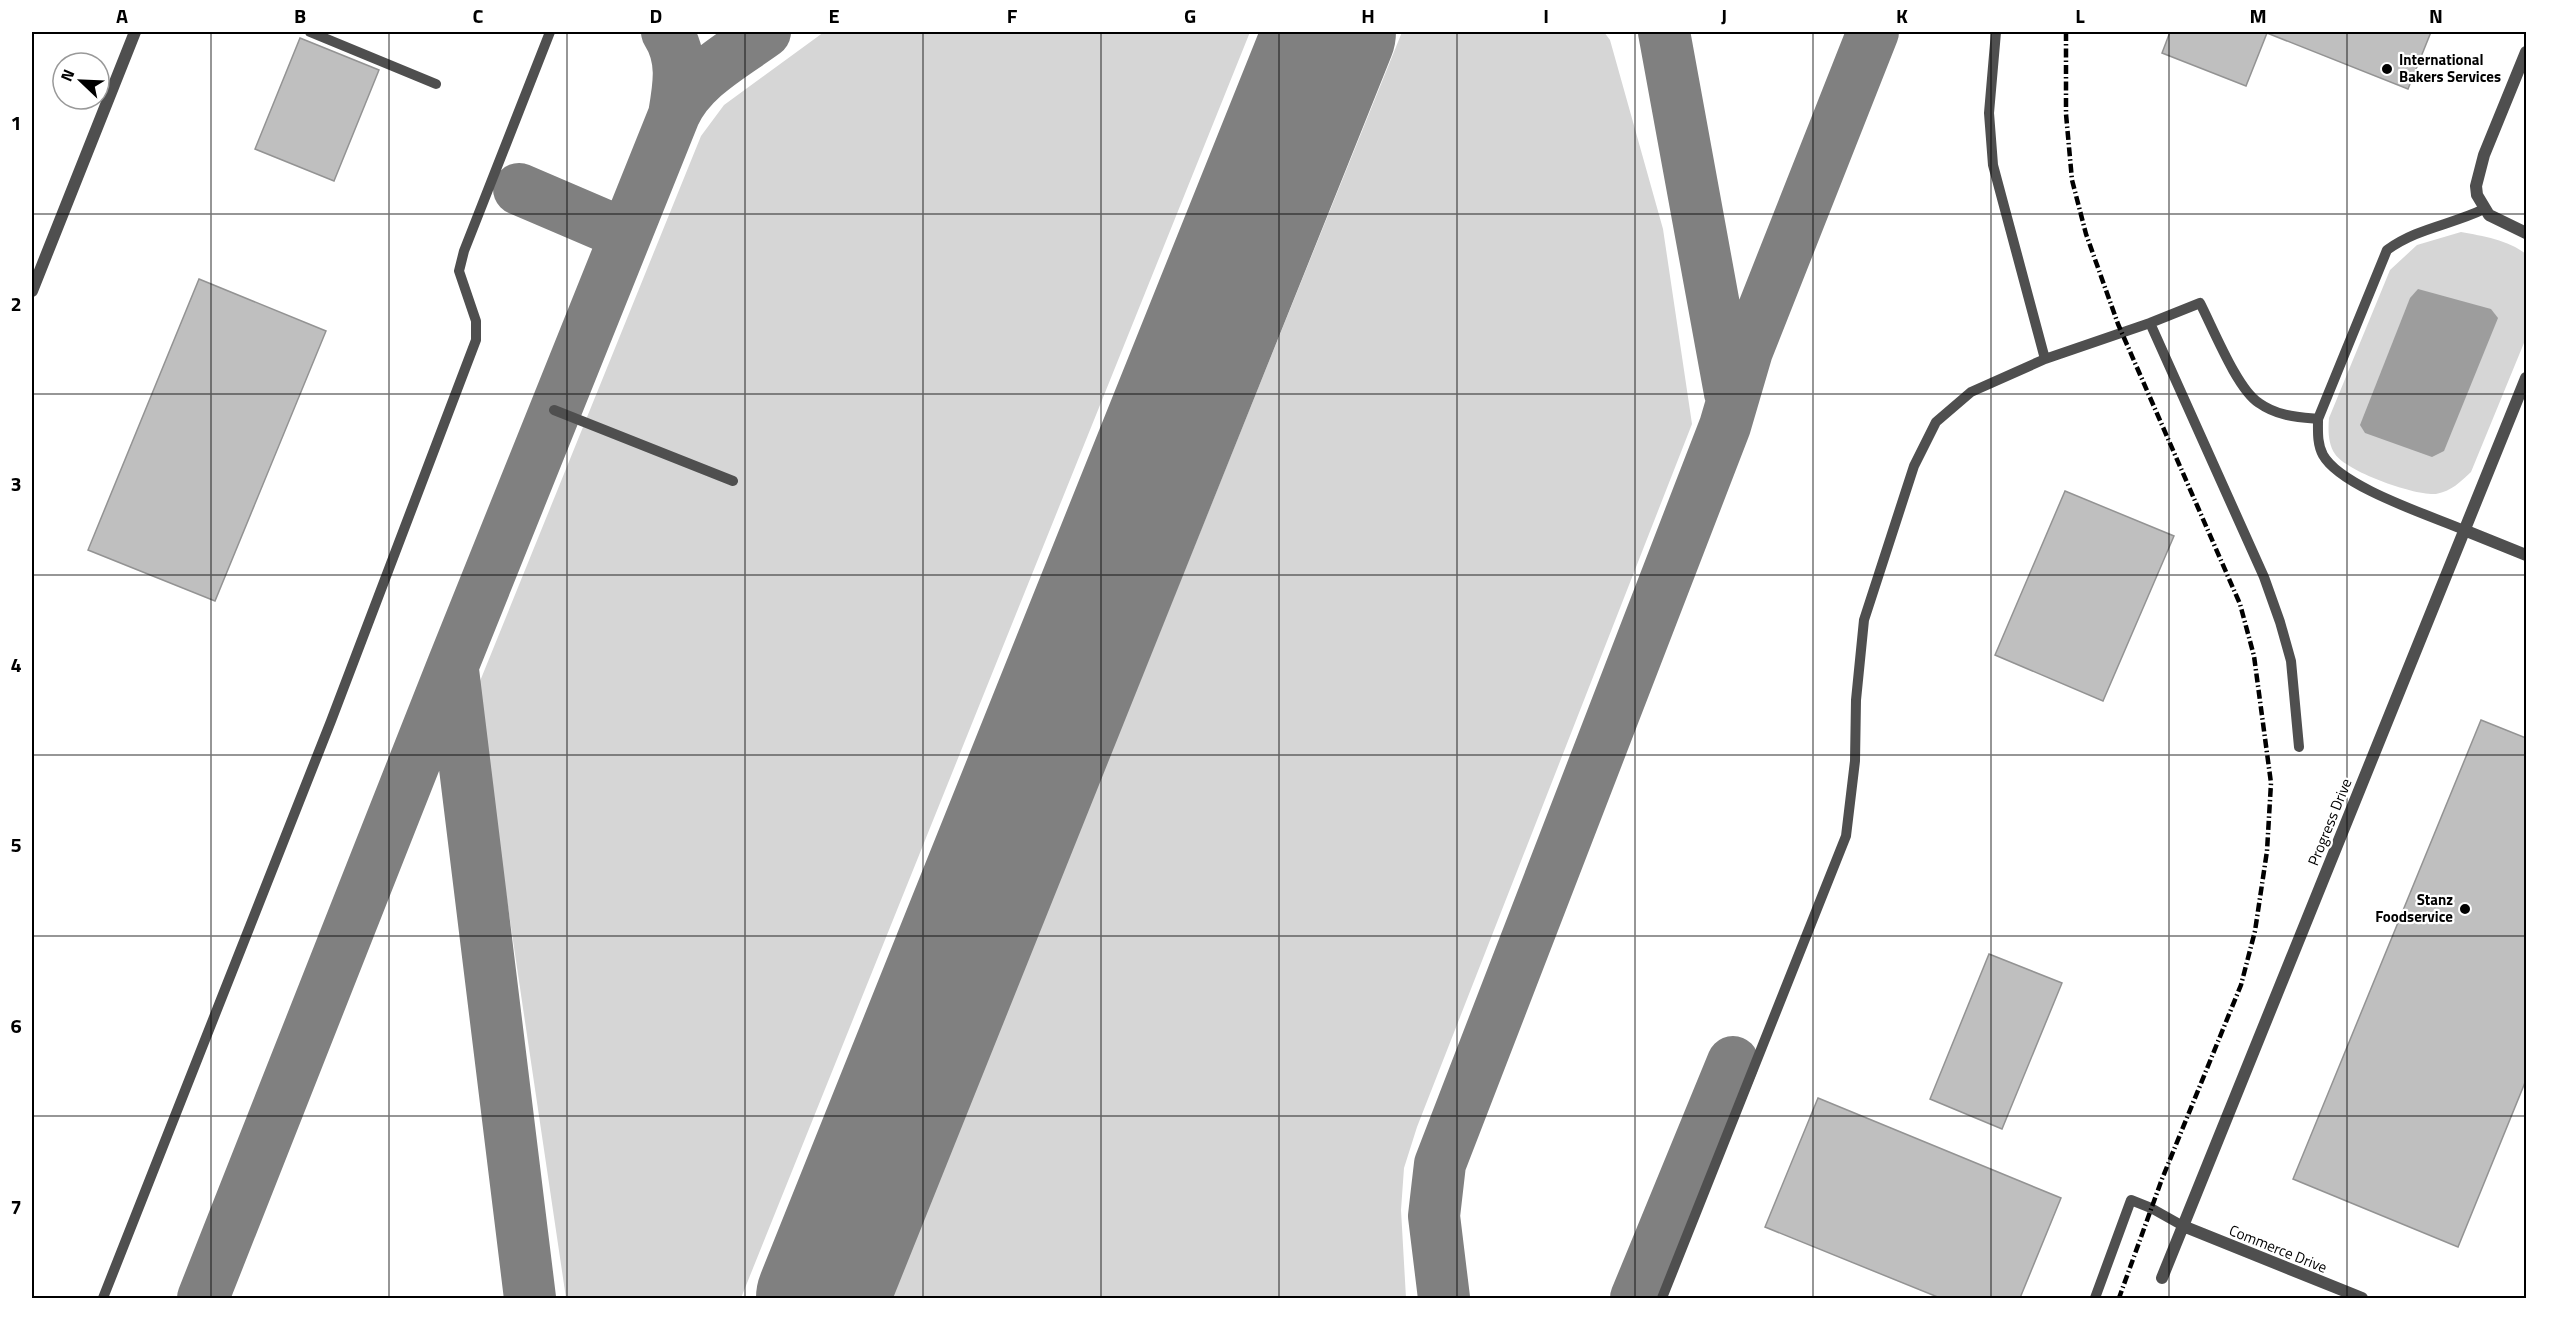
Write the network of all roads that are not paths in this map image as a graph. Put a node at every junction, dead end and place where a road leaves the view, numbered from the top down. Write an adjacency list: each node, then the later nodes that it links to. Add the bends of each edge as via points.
1 (135, 32): 9 (street)
2 (310, 32): 6 (lane)
3 (550, 32): 21 (lane, via 459,271 476,321 476,340 332,721)
4 (1996, 32): 11 (lane, via 1989,113 1993,165)
5 (2526, 52): 7 (street, via 2478,170 2477,195)
6 (436, 84)
7 (2484, 209): 8 (street, via 2496,220); 14 (lane, via 2406,237 2387,250)
8 (2526, 233)
9 (32, 291)
10 (2150, 323): 11 (lane); 14 (lane, via 2200,303 2246,391 2258,403 2288,416); 18 (lane, via 2264,577 2280,622 2291,661)
11 (2045, 359): 22 (lane, via 1971,392 1936,422 1914,466 1864,620 1846,836)
12 (2526, 378): 16 (street, Progress Drive)
13 (554, 410): 15 (lane)
14 (2318, 419): 16 (lane, via 2323,455 2338,472 2365,488)
15 (733, 481)
16 (2464, 530): 17 (street); 19 (street, Progress Drive)
17 (2526, 555)
18 (2299, 747)
19 (2183, 1226): 20 (street, Progress Drive); 23 (lane, via 2131,1200); 24 (street, Commerce Drive)
20 (2162, 1278)
21 (103, 1299)
22 (1662, 1299)
23 (2095, 1299)
24 (2362, 1299)

